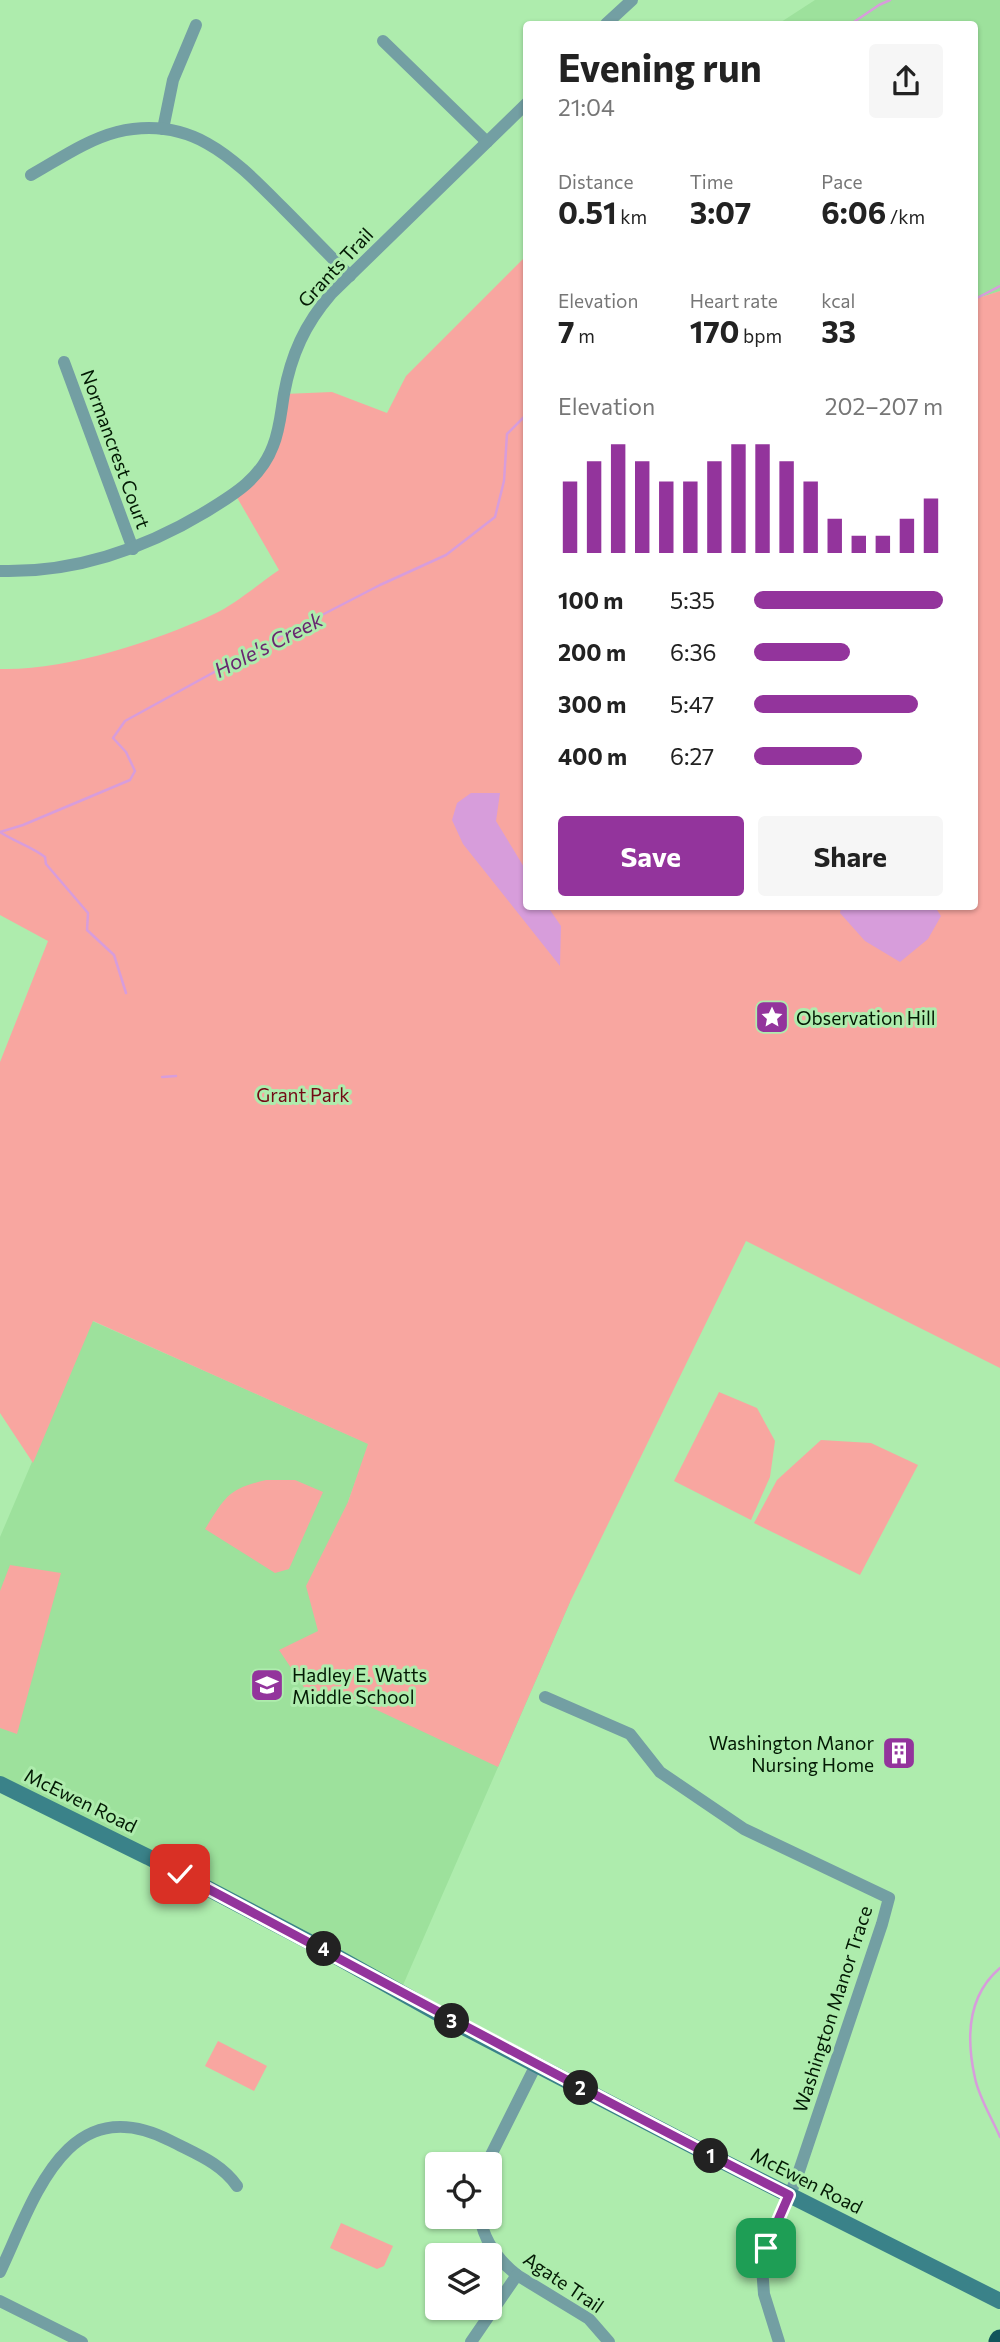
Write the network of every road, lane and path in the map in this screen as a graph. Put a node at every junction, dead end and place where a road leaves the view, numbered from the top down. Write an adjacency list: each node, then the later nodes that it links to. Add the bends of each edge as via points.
1 (624, 3): 2 (street)
2 (609, 21)
3 (196, 25): 6 (street, via 173,80)
4 (383, 41): 7 (street)
5 (523, 107): 7 (street, Grants Trail)
6 (163, 129): 8 (street, via 134,129 100,138); 9 (street, via 205,141 232,158)
7 (487, 142): 9 (street, Grants Trail)
8 (31, 176)
9 (350, 276): 11 (street, Grants Trail, via 321,305 302,335 290,365 278,432 257,473 204,513)
10 (64, 362): 11 (street, Normancrest Court)
11 (132, 549): 12 (street, Grants Trail, via 74,565)
12 (0, 571)
13 (545, 1697): 18 (street, Washington Manor Trace, via 630,1734 660,1772 744,1829 889,1898)
14 (0, 1784): 15 (street, McEwen Road, via 138,1852)
15 (536, 2065): 16 (street); 18 (street, McEwen Road)
16 (492, 2152)
17 (237, 2186): 20 (street, via 223,2169 159,2134 134,2128 96,2133 73,2144 53,2164)
18 (789, 2195): 23 (street, McEwen Road); 27 (street, via 762,2267 764,2294)
19 (484, 2229): 21 (street, Agate Trail, via 497,2257)
20 (0, 2272)
21 (516, 2275): 25 (street); 26 (street, Agate Trail, via 589,2319)
22 (0, 2301): 24 (street)
23 (1000, 2301)
24 (82, 2342)
25 (471, 2342)
26 (609, 2342)
27 (779, 2342)

